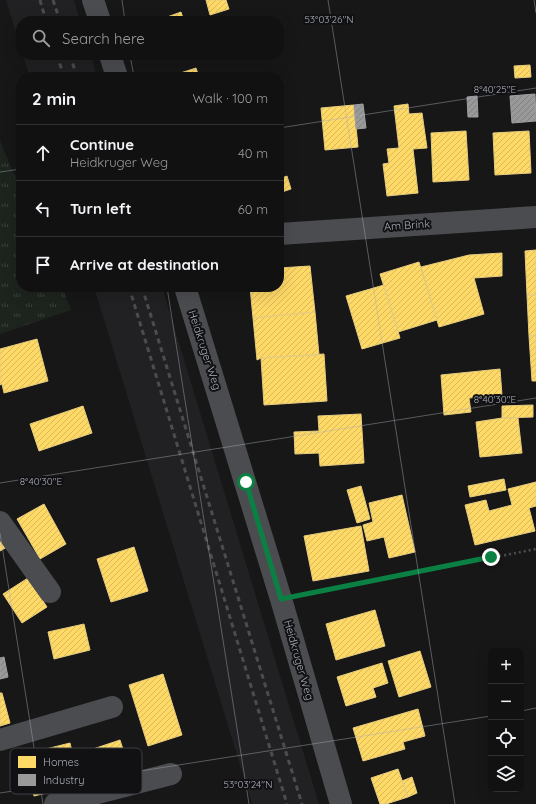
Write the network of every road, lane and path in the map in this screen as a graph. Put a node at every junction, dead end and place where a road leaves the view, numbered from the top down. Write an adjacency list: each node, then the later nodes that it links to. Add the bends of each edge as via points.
1 (93, 0): 2 (street)
2 (98, 16)
3 (112, 60): 4 (street)
4 (115, 72)
5 (536, 216): 6 (street, Am Brink)
6 (284, 234)
7 (187, 292): 11 (street, Heidkruger Weg)
8 (0, 522): 10 (street)
9 (536, 548): 11 (path)
10 (50, 592)
11 (281, 599): 18 (street, Heidkruger Weg)
12 (112, 707): 13 (street)
13 (0, 740)
14 (171, 774): 15 (street)
15 (142, 782)
16 (94, 794): 17 (street)
17 (55, 804)
18 (341, 804)

